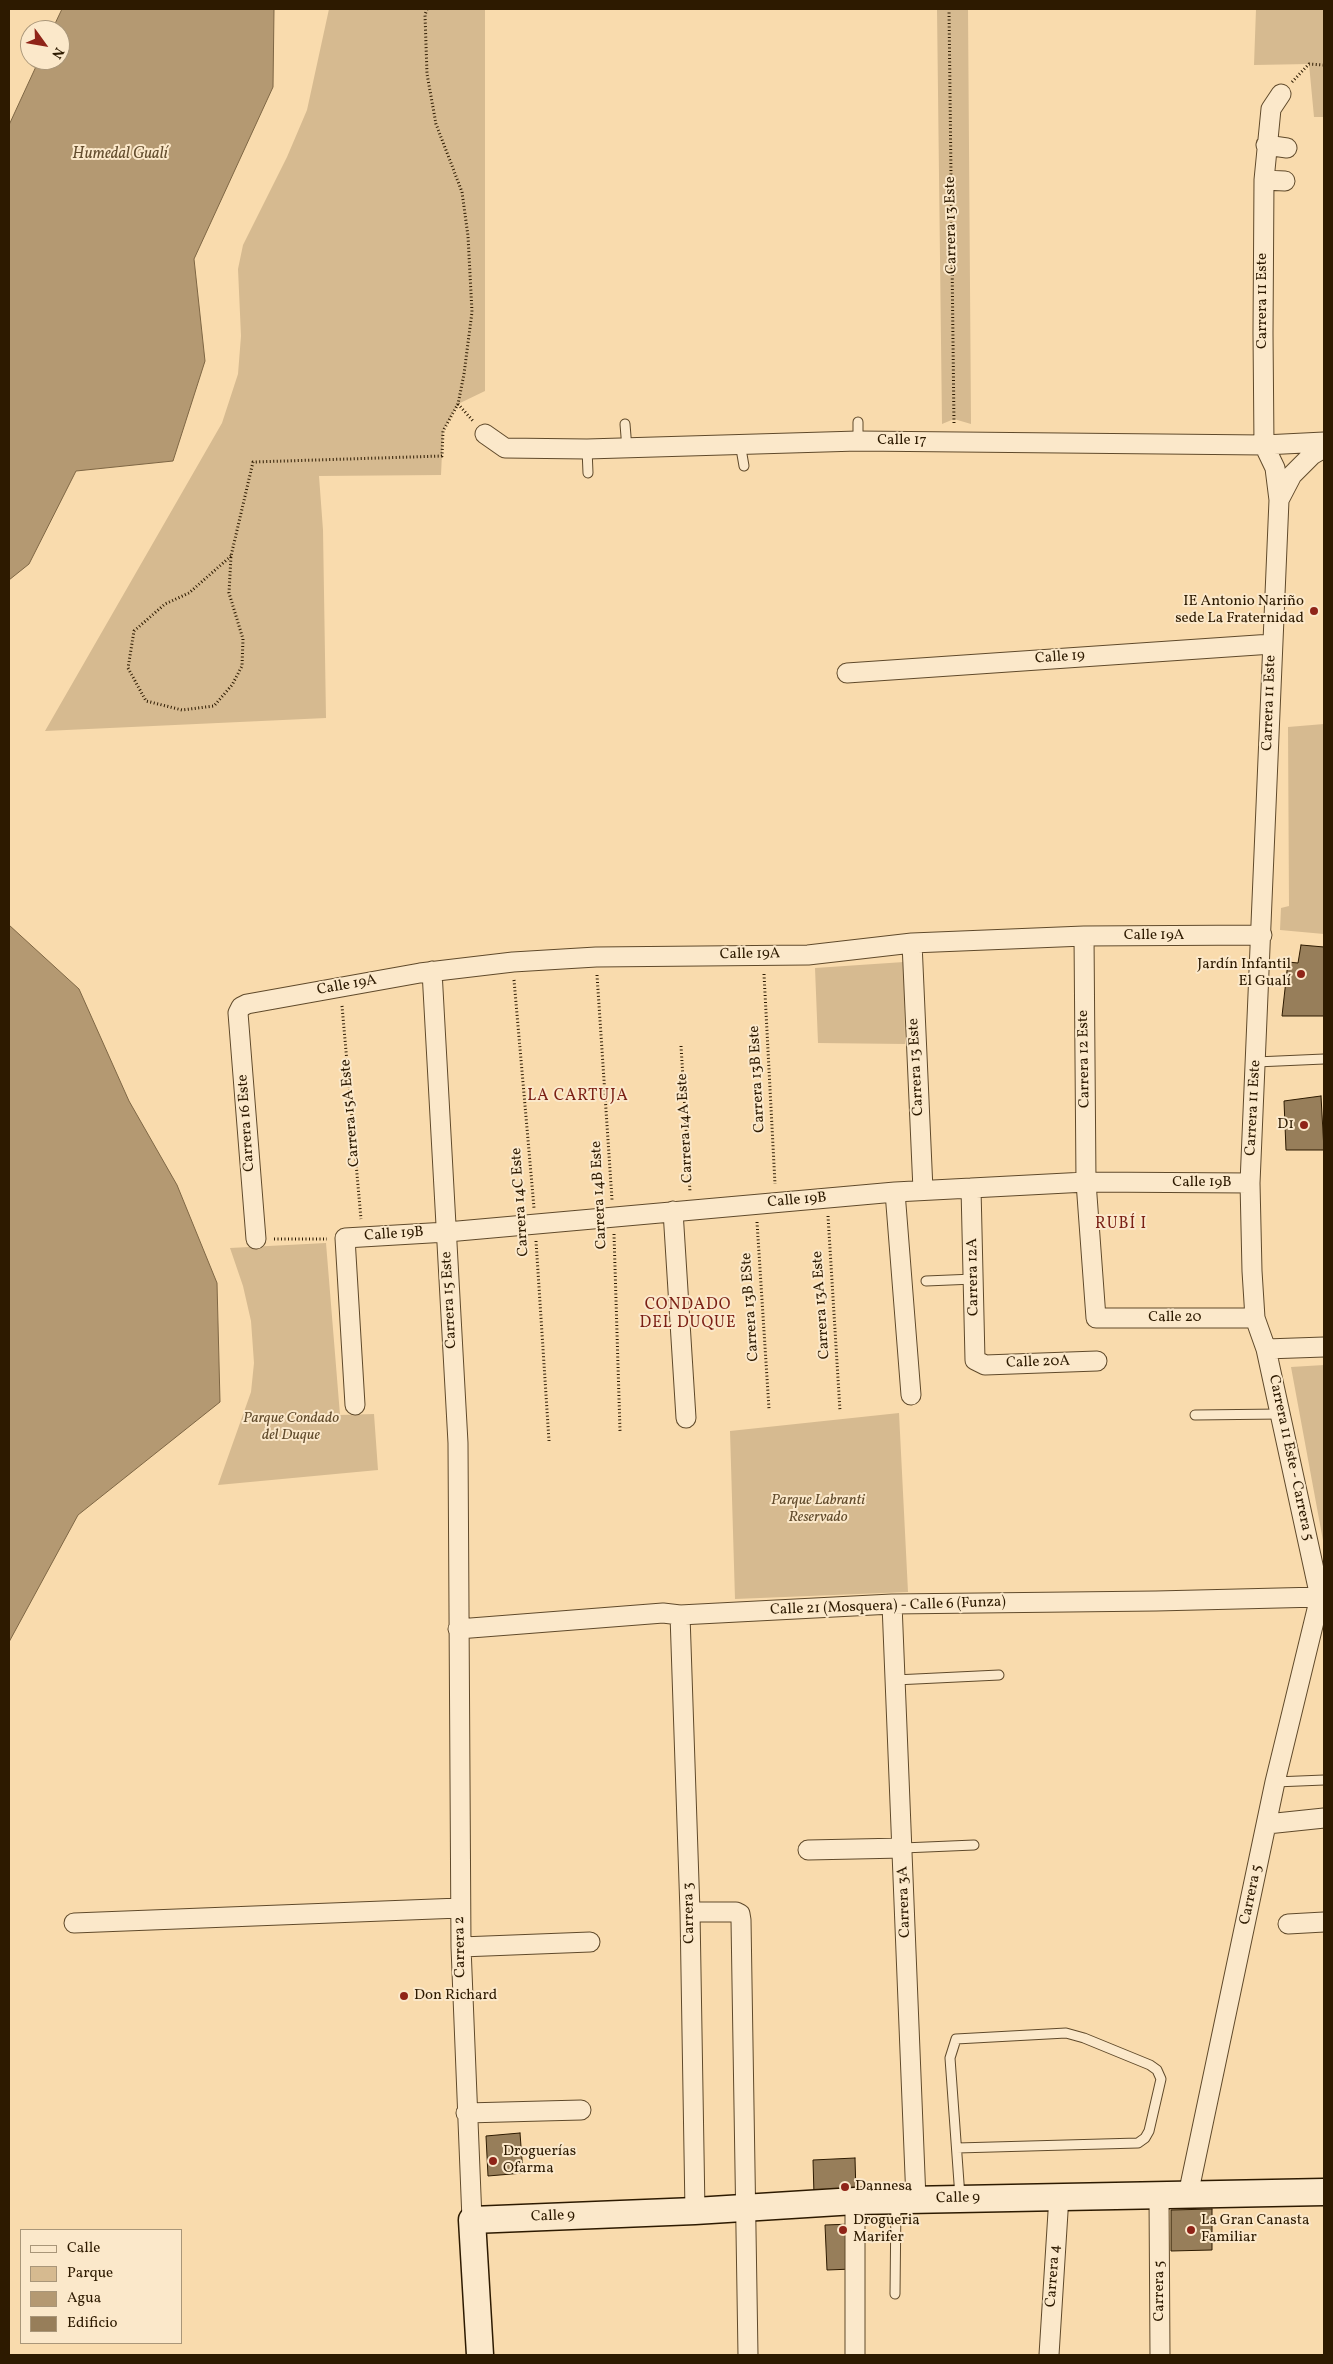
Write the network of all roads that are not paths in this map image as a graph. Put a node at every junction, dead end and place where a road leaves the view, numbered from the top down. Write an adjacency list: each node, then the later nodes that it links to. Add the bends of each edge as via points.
1 (1281, 94): 2 (street, Carrera 11 Este, via 1271,110)
2 (1266, 145): 3 (street); 4 (street, Carrera 11 Este)
3 (1287, 148)
4 (1264, 180): 5 (street); 12 (street, Carrera 11 Este)
5 (1285, 181)
6 (858, 422): 9 (lane)
7 (625, 424): 15 (lane)
8 (484, 434): 14 (street, Calle 17, via 505,448)
9 (858, 441): 11 (street, Calle 17); 12 (street, Calle 17)
10 (1324, 442): 12 (street, Calle 17)
11 (740, 443): 15 (street, Calle 17); 16 (lane)
12 (1264, 445): 18 (street, Carrera 11 Este, via 1275,468)
13 (1324, 448): 18 (street, via 1292,475)
14 (587, 449): 15 (street, Calle 17); 17 (lane)
15 (627, 449)
16 (744, 466)
17 (588, 473)
18 (1278, 500): 19 (street, Carrera 11 Este)
19 (1272, 644): 20 (street, Calle 19); 21 (street, Carrera 11 Este)
20 (847, 672)
21 (1262, 935): 22 (street, Calle 19A); 27 (street, Carrera 11 Este)
22 (1084, 936): 23 (street, Calle 19A); 28 (street, Carrera 12 Este)
23 (912, 943): 24 (street, Calle 19A, via 808,954 596,958 513,962); 31 (street, Carrera 13 Este)
24 (432, 971): 25 (street, Calle 19A); 34 (street, Carrera 15 Este)
25 (241, 1007): 35 (street, Carrera 16 Este, via 238,1013)
26 (1324, 1059): 27 (lane)
27 (1256, 1062): 29 (street, Carrera 11 Este)
28 (1086, 1182): 29 (street, Calle 19B); 30 (street, Calle 19B); 38 (street, Carrera 12 Este)
29 (1250, 1183): 39 (street, Carrera 11 Este)
30 (971, 1188): 31 (street, Calle 19B); 36 (street, Carrera 12A)
31 (923, 1190): 32 (street, Calle 19B)
32 (895, 1192): 33 (street, Calle 19B); 44 (street)
33 (682, 1211): 34 (street, Calle 19B); 48 (street)
34 (446, 1232): 45 (street, Calle 19B, via 354,1238); 52 (street, Carrera 15 Este, via 458,1443)
35 (256, 1239)
36 (975, 1279): 37 (lane); 43 (street, Carrera 12A, via 975,1360)
37 (926, 1281)
38 (1096, 1318): 39 (street, Calle 20)
39 (1255, 1318): 41 (street)
40 (1324, 1347): 41 (street)
41 (1266, 1349): 46 (street, Carrera 11 Este - Carrera 5)
42 (1097, 1361): 43 (street, Calle 20A)
43 (979, 1364)
44 (911, 1395)
45 (355, 1405)
46 (1281, 1414): 47 (lane); 49 (street, Carrera 11 Este - Carrera 5)
47 (1195, 1416)
48 (686, 1418)
49 (1320, 1597): 50 (street, Calle 21 (Mosquera) - Calle 6 (Funza), via 1156,1601 957,1597); 56 (street, Carrera 5)
50 (892, 1604): 51 (street, Calle 21 (Mosquera) - Calle 6 (Funza)); 54 (street, Carrera 3A)
51 (668, 1611): 52 (street, Calle 21 (Mosquera) - Calle 6 (Funza)); 63 (street, Carrera 3)
52 (458, 1629): 62 (street, Carrera 2)
53 (999, 1674): 54 (lane)
54 (894, 1680): 60 (street, Carrera 3A)
55 (1324, 1780): 56 (lane)
56 (1275, 1782): 58 (street, Carrera 5)
57 (1324, 1818): 58 (street)
58 (1267, 1824): 73 (street, Carrera 5)
59 (974, 1845): 60 (lane)
60 (902, 1848): 61 (street); 77 (street, Carrera 3A)
61 (808, 1850)
62 (460, 1908): 65 (street); 68 (street, Carrera 2)
63 (690, 1912): 79 (street, via 740,1914); 80 (street, Carrera 3)
64 (1324, 1922): 66 (street)
65 (74, 1923)
66 (1288, 1924)
67 (590, 1942): 68 (street)
68 (461, 1947): 70 (street, Carrera 2)
69 (581, 2110): 70 (street)
70 (466, 2113): 81 (street, Carrera 2)
71 (957, 2148): 71 (lane, via 950,2058 956,2039 1066,2033 1150,2064 1161,2079 1149,2131 1138,2143); 78 (lane)
72 (1324, 2192): 73 (main road, Calle 9)
73 (1188, 2195): 75 (main road, Calle 9)
74 (1059, 2196): 75 (main road, Calle 9); 78 (main road, Calle 9); 86 (street, Carrera 4)
75 (1159, 2196): 87 (street, Carrera 5)
76 (855, 2200): 77 (main road, Calle 9); 79 (main road, Calle 9); 85 (street)
77 (906, 2200): 78 (main road, Calle 9); 82 (lane)
78 (960, 2200)
79 (746, 2207): 80 (main road, Calle 9); 84 (street)
80 (695, 2211): 81 (main road, Calle 9)
81 (472, 2220): 83 (main road, Carrera 2)
82 (895, 2294)
83 (480, 2355)
84 (748, 2355)
85 (855, 2355)
86 (1049, 2355)
87 (1160, 2355)

